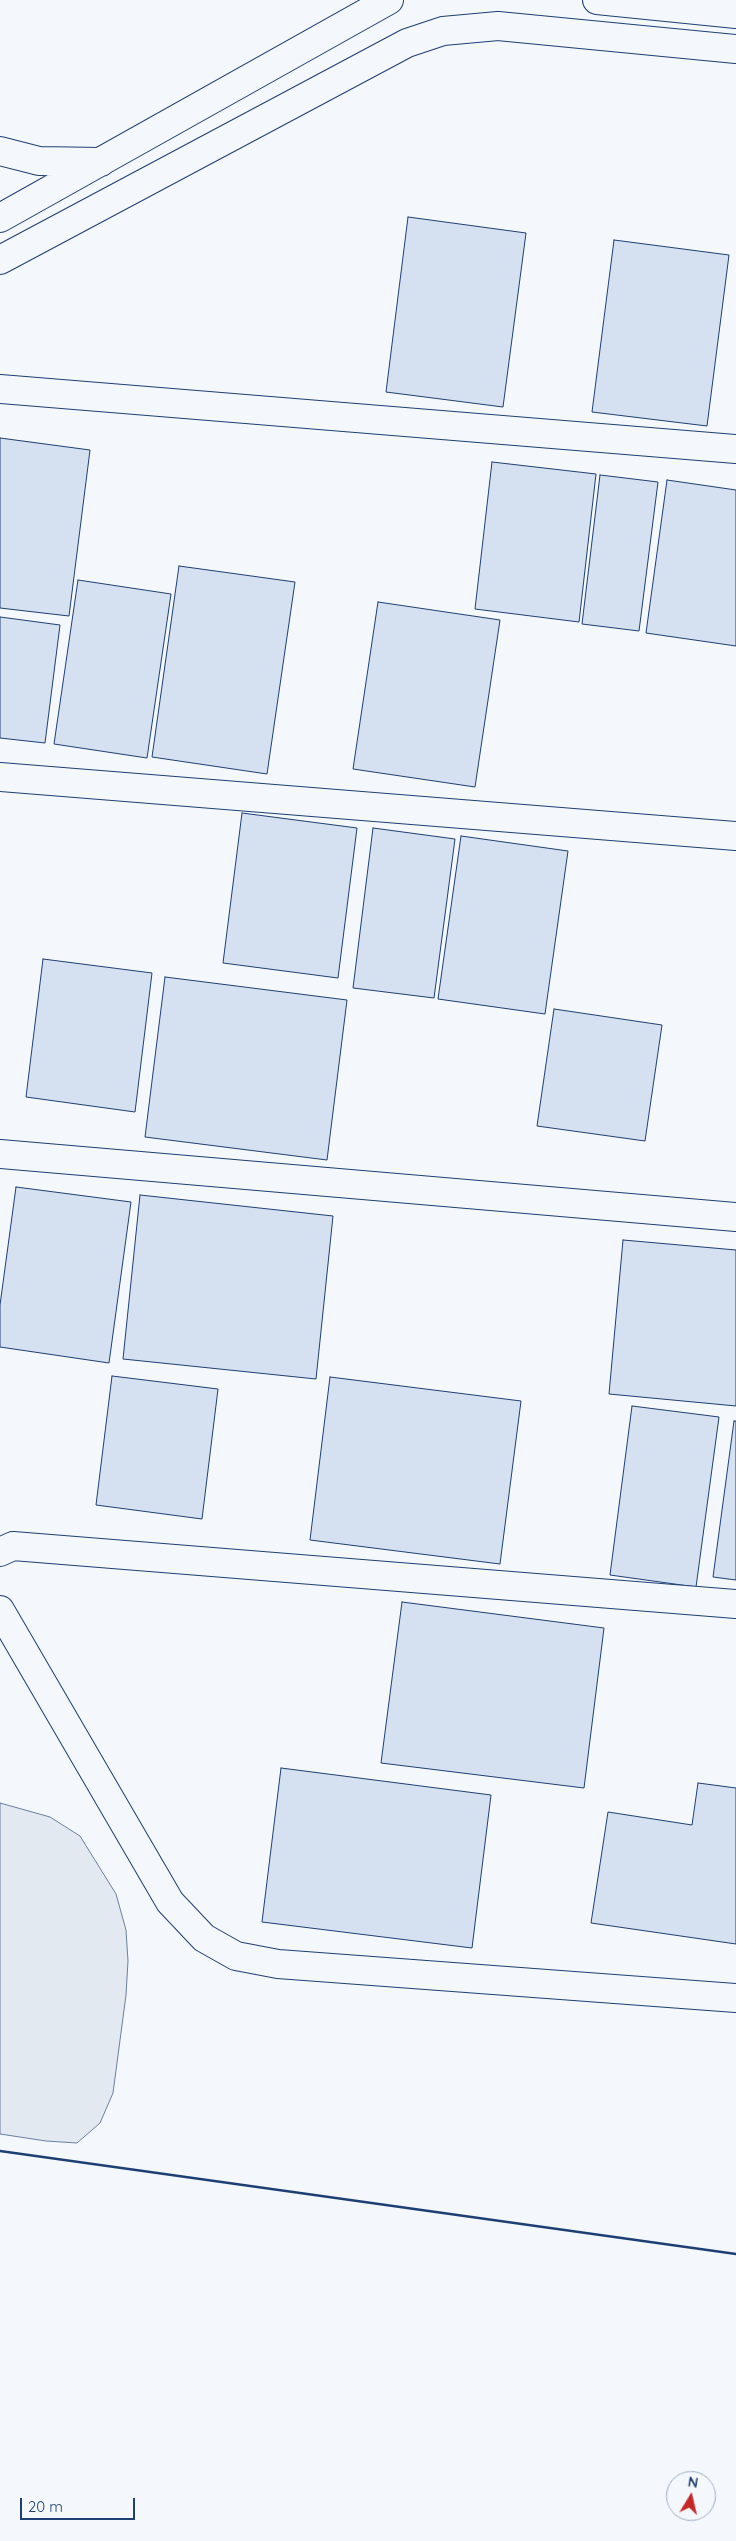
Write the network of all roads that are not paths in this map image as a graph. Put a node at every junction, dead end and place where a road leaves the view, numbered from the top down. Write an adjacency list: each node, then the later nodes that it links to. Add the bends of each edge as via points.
1 (388, 0): 6 (street)
2 (597, 0): 3 (street)
3 (736, 14)
4 (736, 49): 8 (street, via 498,26 443,31 407,43)
5 (0, 151): 6 (street, via 39,162)
6 (102, 162): 7 (street)
7 (0, 218)
8 (0, 260)
9 (0, 389): 10 (street)
10 (736, 449)
11 (0, 777): 12 (street)
12 (736, 836)
13 (0, 1154): 14 (street)
14 (736, 1217)
15 (0, 1552): 16 (street, via 13,1546)
16 (736, 1604)
17 (0, 1610): 18 (street, via 170,1902 204,1938 236,1956 278,1964)
18 (736, 1998)

